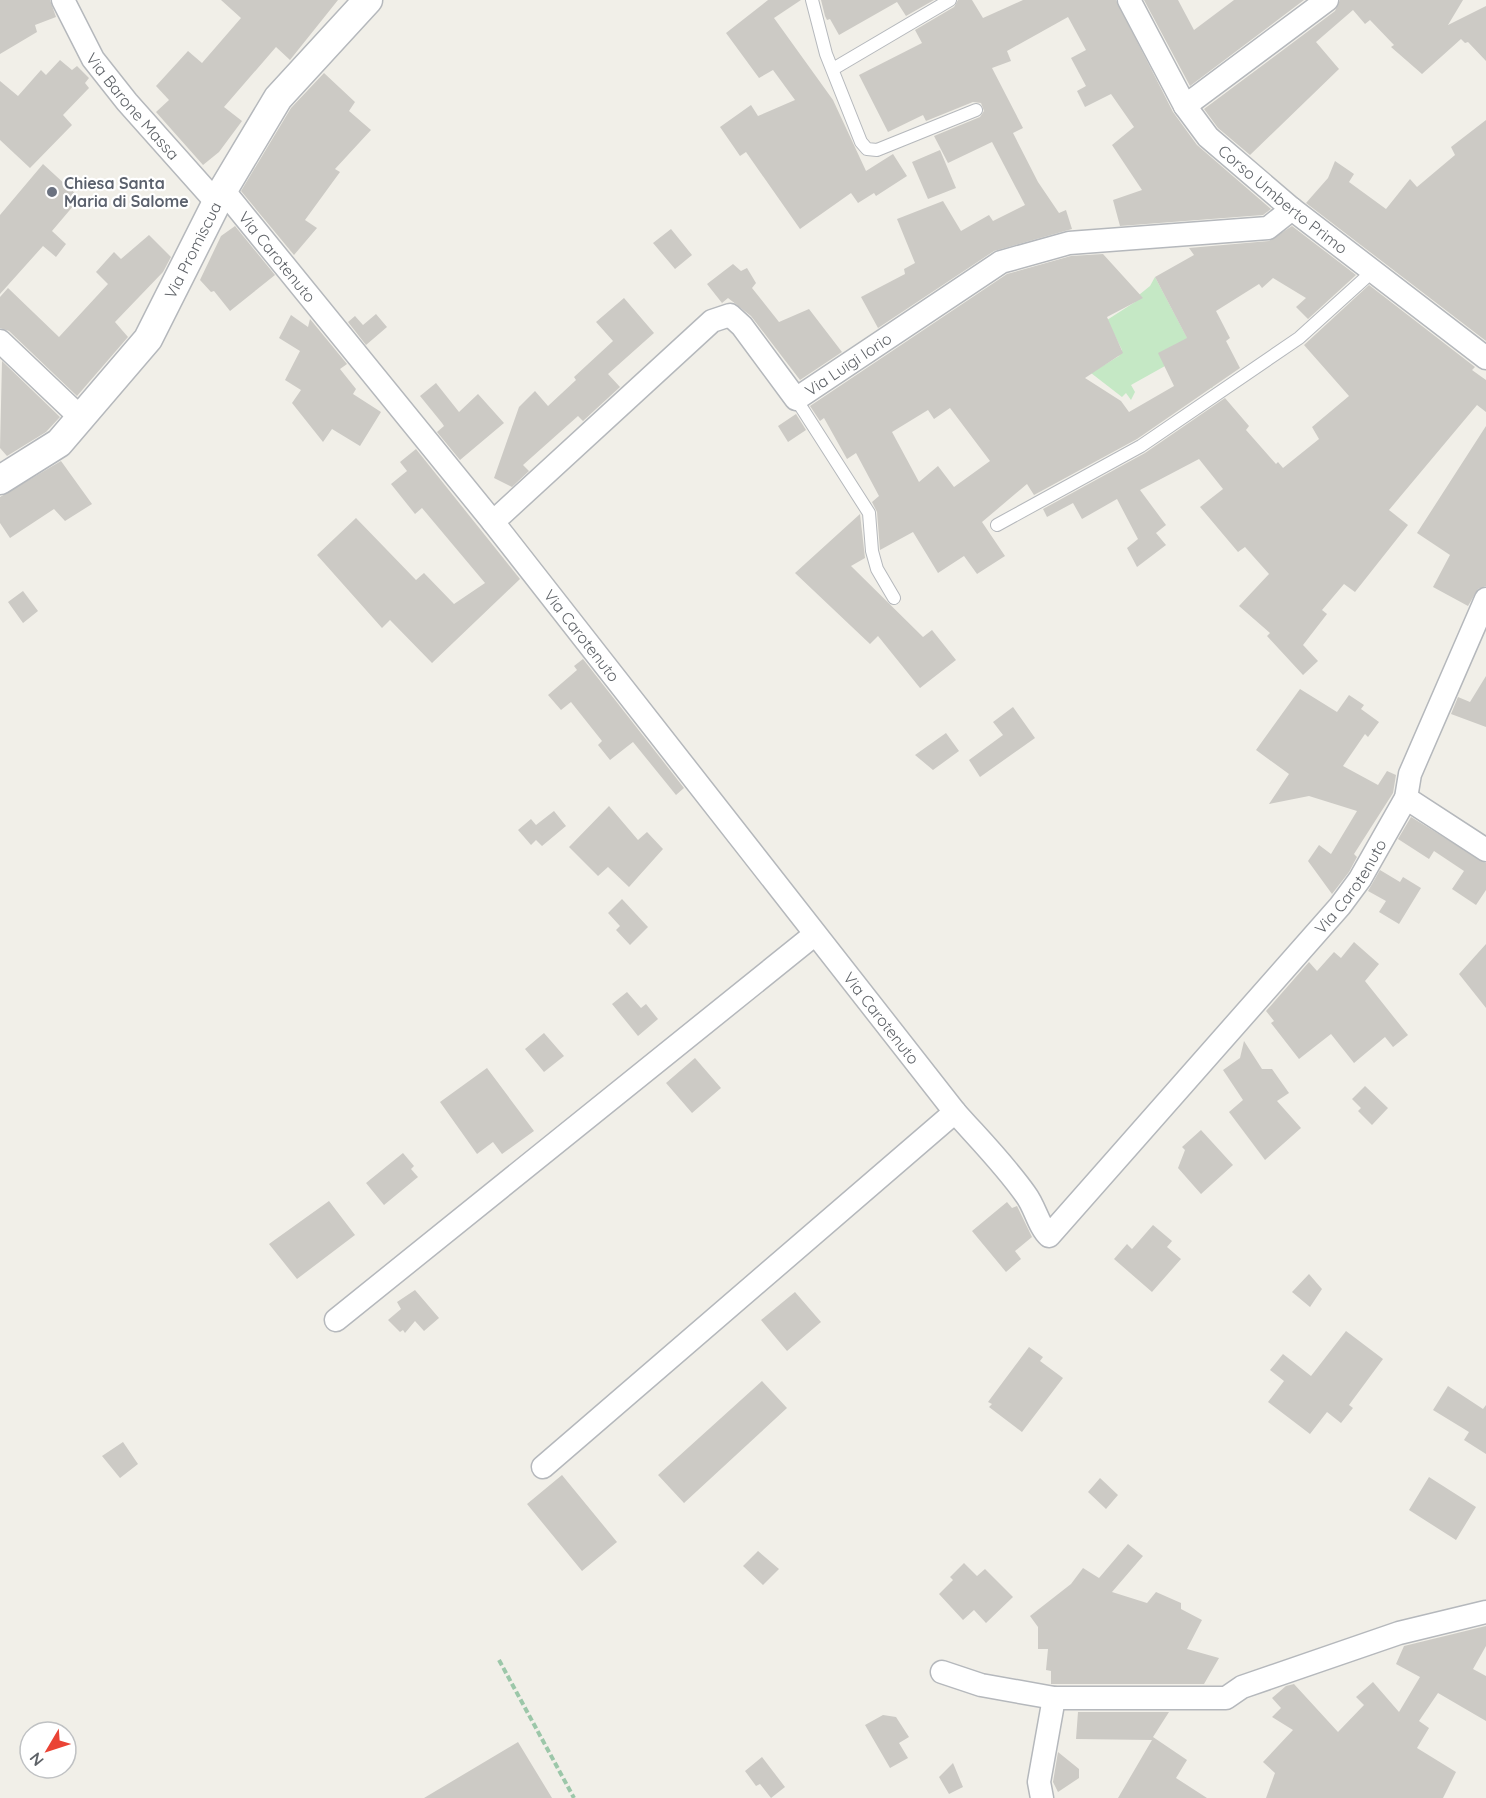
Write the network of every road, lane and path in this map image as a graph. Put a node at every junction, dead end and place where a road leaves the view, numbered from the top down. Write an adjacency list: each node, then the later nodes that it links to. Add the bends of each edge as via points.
1 (63, 0): 10 (street, Via Barone Massa, via 93,59 127,102)
2 (368, 0): 10 (street, Via Promiscua, via 278,98)
3 (813, 0): 7 (lane)
4 (950, 0): 7 (lane)
5 (1129, 0): 8 (street, Corso Umberto Primo)
6 (1327, 0): 8 (street)
7 (833, 69): 9 (lane, via 867,149 877,150)
8 (1185, 106): 11 (street, Corso Umberto Primo, via 1208,137)
9 (976, 110)
10 (220, 196): 16 (street, Via Promiscua, via 148,339); 18 (street, Via Carotenuto)
11 (1292, 209): 12 (street, Corso Umberto Primo); 15 (street, Via Luigi Iorio, via 1268,228 1069,243 1001,262)
12 (1373, 271): 14 (street, Corso Umberto Primo); 19 (lane, via 1299,338 1141,446)
13 (0, 341): 16 (street)
14 (1486, 358)
15 (796, 399): 18 (street, Via Luigi Iorio, via 742,326 730,315 720,316); 20 (lane, via 869,513 875,560)
16 (81, 418): 17 (street, Via Promiscua, via 59,443)
17 (0, 480)
18 (493, 522): 24 (street, Via Carotenuto)
19 (997, 525)
20 (894, 598)
21 (1486, 599): 22 (street, Via Carotenuto, via 1410,774)
22 (1406, 798): 23 (street); 25 (street, Via Carotenuto, via 1340,906 1049,1236 1026,1194)
23 (1486, 850)
24 (814, 935): 25 (street, Via Carotenuto); 26 (street)
25 (955, 1112): 27 (street)
26 (336, 1320)
27 (543, 1467)
28 (1486, 1612): 31 (street, via 1399,1633 1242,1687 1226,1698)
29 (499, 1660): 32 (path)
30 (942, 1672): 31 (street, via 981,1685)
31 (1054, 1698): 33 (street, via 1039,1782)
32 (574, 1798)
33 (1042, 1798)

